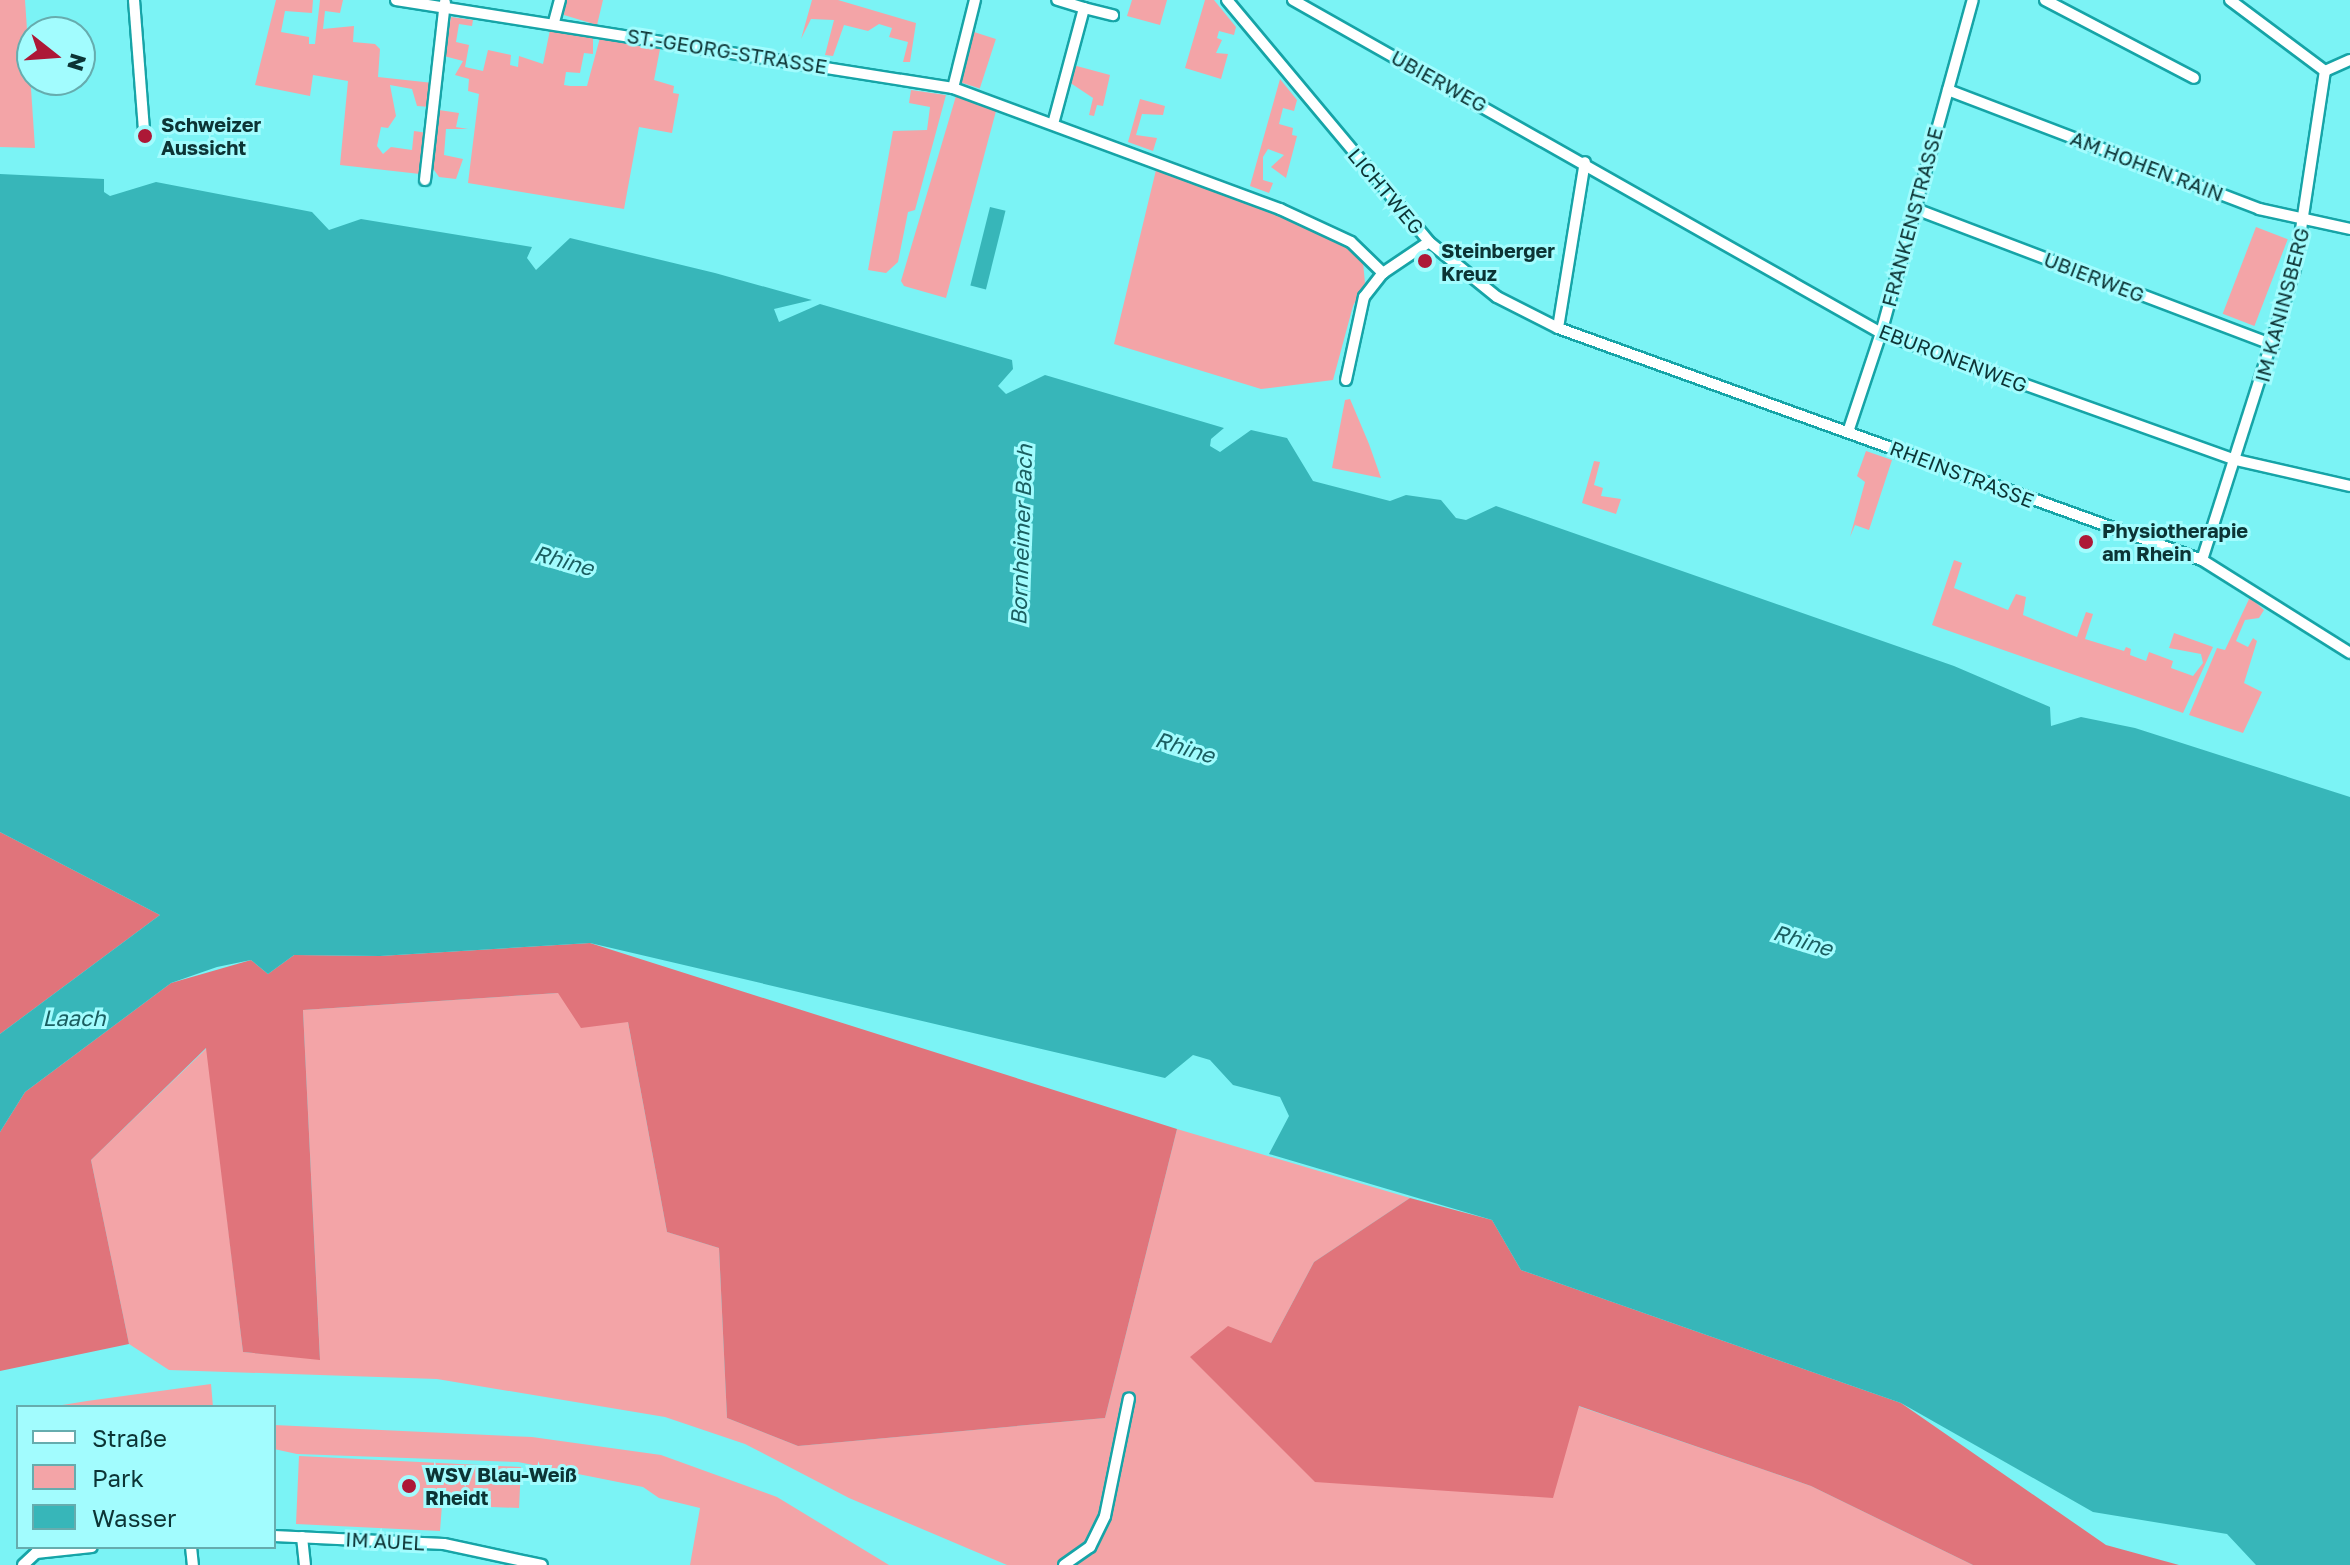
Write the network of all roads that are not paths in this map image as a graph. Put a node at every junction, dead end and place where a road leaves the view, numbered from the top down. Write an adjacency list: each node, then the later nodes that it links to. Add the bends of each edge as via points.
1 (134, 0): 21 (street)
2 (396, 0): 11 (street, ST.-GEORG-STRASSE)
3 (560, 0): 14 (street)
4 (975, 0): 18 (street)
5 (1057, 0): 12 (street)
6 (1227, 0): 27 (street, LICHTWEG)
7 (1293, 0): 22 (street, UBIERWEG)
8 (1973, 0): 19 (street, FRANKENSTRASSE)
9 (2045, 0): 17 (street)
10 (2230, 0): 16 (street)
11 (445, 3): 14 (street, ST.-GEORG-STRASSE); 23 (street)
12 (1084, 8): 13 (street); 20 (street)
13 (1113, 15)
14 (554, 22): 18 (street, ST.-GEORG-STRASSE)
15 (2350, 60): 16 (street)
16 (2325, 71): 25 (street, IM KANINSBERG)
17 (2194, 78)
18 (953, 88): 20 (street, ST.-GEORG-STRASSE)
19 (1948, 90): 24 (street, FRANKENSTRASSE); 25 (street, AM HOHEN RAIN)
20 (1053, 124): 28 (street, ST.-GEORG-STRASSE, via 1280,209 1351,242)
21 (144, 131)
22 (1585, 162): 29 (street); 30 (street, EBURONENWEG, via 1665,214)
23 (425, 180)
24 (1913, 208): 30 (street, FRANKENSTRASSE); 31 (street, UBIERWEG)
25 (2304, 223): 26 (street, AM HOHEN RAIN); 31 (street, IM KANINSBERG)
26 (2350, 229)
27 (1429, 242): 28 (street); 29 (street, LICHTWEG, via 1497,297)
28 (1383, 273): 32 (street, via 1364,297)
29 (1558, 328): 33 (street, RHEINSTRASSE)
30 (1881, 333): 33 (street, FRANKENSTRASSE); 34 (street, EBURONENWEG)
31 (2274, 345): 34 (street, IM KANINSBERG)
32 (1346, 380)
33 (1848, 432): 36 (street, RHEINSTRASSE)
34 (2236, 460): 35 (street, EBURONENWEG); 36 (street, IM KANINSBERG)
35 (2350, 486)
36 (2202, 560): 37 (street, RHEINSTRASSE)
37 (2350, 653)
38 (1129, 1398): 45 (street, via 1105,1516 1090,1547)
39 (276, 1536): 40 (street, IM AUEL)
40 (302, 1537): 43 (street); 44 (street, IM AUEL, via 444,1544)
41 (73, 1549): 42 (street, via 36,1553)
42 (23, 1565)
43 (305, 1565)
44 (542, 1565)
45 (1064, 1565)

